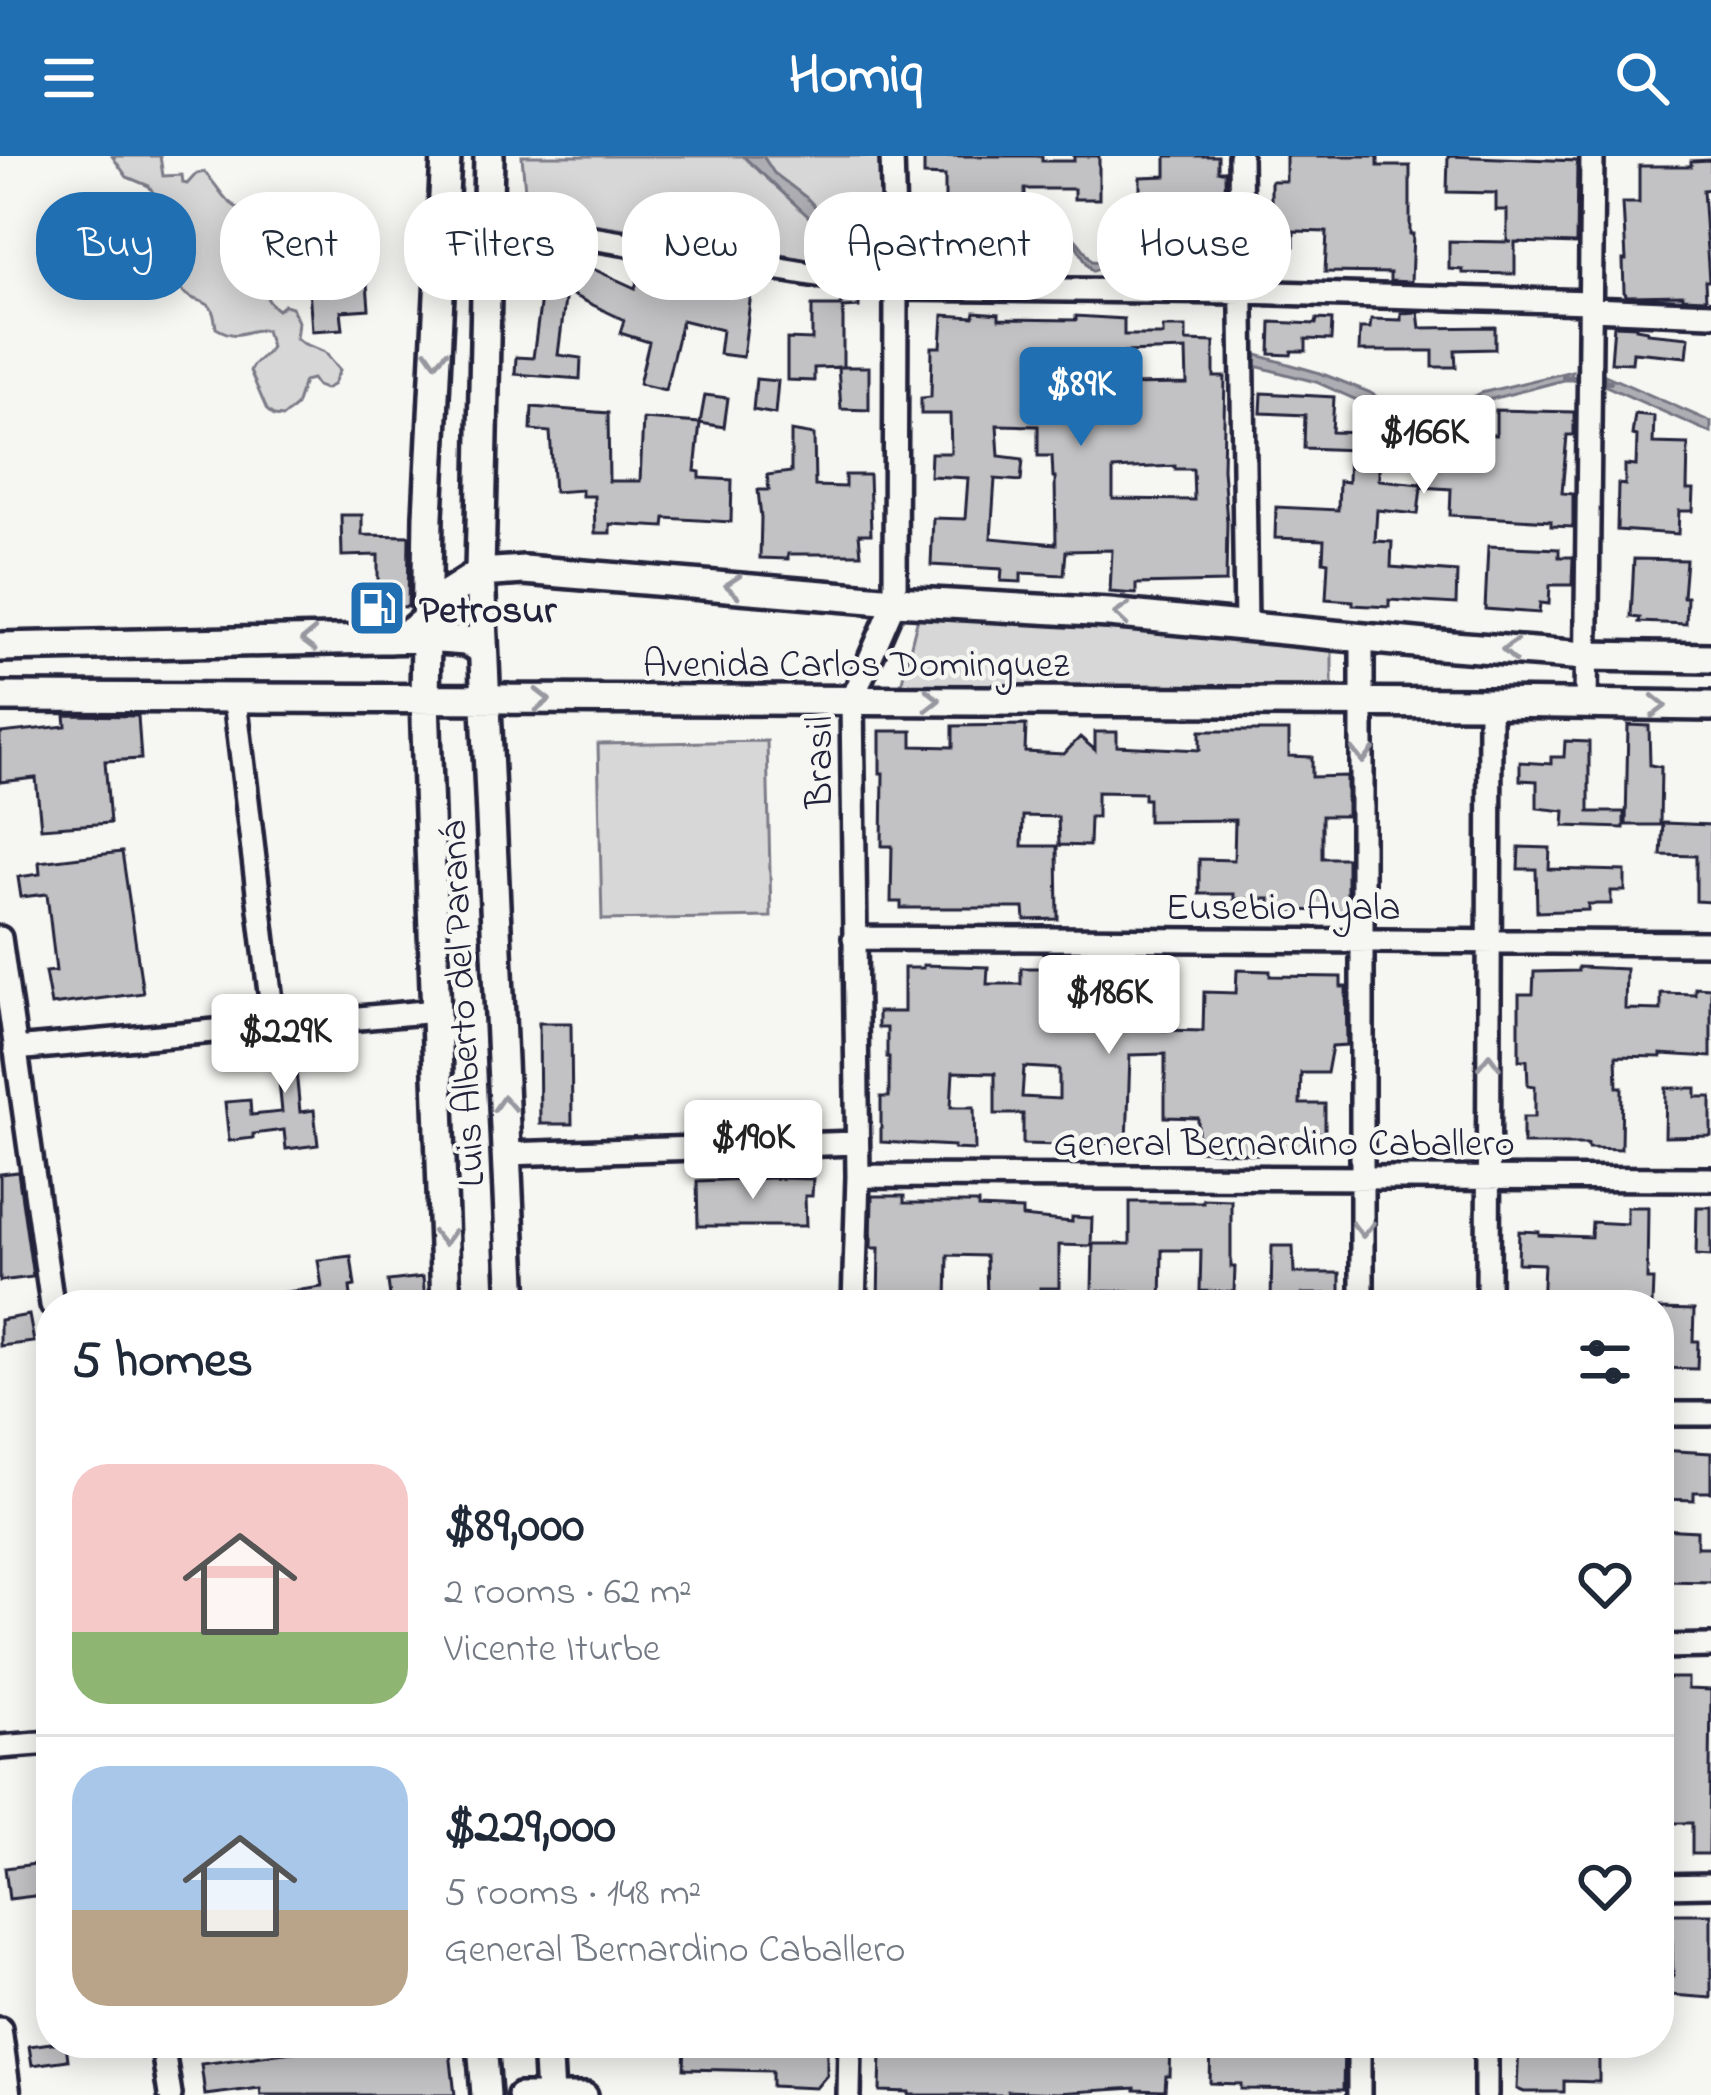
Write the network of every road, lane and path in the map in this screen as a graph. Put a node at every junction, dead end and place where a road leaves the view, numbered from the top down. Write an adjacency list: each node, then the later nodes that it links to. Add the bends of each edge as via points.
1 (446, 156): 20 (main road, one-way to 20)
2 (489, 156): 6 (main road, Luis Alberto del Paraná)
3 (892, 156): 7 (street, Brasil)
4 (1240, 156): 8 (street)
5 (1592, 156): 15 (street)
6 (488, 192)
7 (893, 192)
8 (1241, 192)
9 (598, 239): 10 (street)
10 (804, 273)
11 (1291, 294): 15 (street)
12 (486, 300): 17 (main road, Luis Alberto del Paraná)
13 (896, 300): 18 (street, Brasil)
14 (1243, 300): 19 (street)
15 (1591, 306): 16 (street); 24 (street)
16 (1711, 314)
17 (480, 573): 18 (main road, Avenida Carlos Dominguez, one-way to 17); 20 (main road, via 444,596); 23 (main road, Luis Alberto del Paraná)
18 (895, 601): 19 (main road, Avenida Carlos Dominguez, one-way to 18); 30 (street, Brasil)
19 (1246, 626): 21 (main road, Avenida Carlos Dominguez)
20 (426, 629): 22 (main road, one-way to 22, via 391,639); 23 (main road); 28 (main road)
21 (1362, 638): 24 (main road, Avenida Carlos Dominguez, one-way to 21); 31 (street)
22 (0, 647)
23 (483, 650): 29 (main road, Luis Alberto del Paraná)
24 (1586, 656): 25 (main road, Avenida Carlos Dominguez); 33 (street)
25 (1711, 658)
26 (0, 697): 27 (main road, Avenida Carlos Dominguez)
27 (235, 700): 28 (main road, Avenida Carlos Dominguez); 41 (street)
28 (425, 700): 29 (main road, Avenida Carlos Dominguez); 40 (main road)
29 (485, 700): 30 (main road, Avenida Carlos Dominguez, one-way to 30); 44 (main road, Luis Alberto del Paraná, one-way to 29)
30 (852, 700): 31 (main road, Avenida Carlos Dominguez, one-way to 31); 36 (street, Brasil)
31 (1363, 703): 32 (main road, Avenida Carlos Dominguez); 37 (street, one-way to 37)
32 (1490, 703): 33 (main road, Avenida Carlos Dominguez); 38 (street)
33 (1586, 705): 34 (main road, Avenida Carlos Dominguez, one-way to 34)
34 (1711, 706)
35 (0, 938): 42 (street)
36 (854, 938): 37 (street, Eusebio Ayala); 43 (street, Brasil)
37 (1364, 942): 38 (street, Eusebio Ayala); 46 (street)
38 (1491, 943): 39 (street, Eusebio Ayala); 47 (street, one-way to 38)
39 (1711, 943)
40 (436, 1011): 41 (street); 50 (main road, one-way to 50)
41 (274, 1026): 42 (street)
42 (11, 1065): 49 (street)
43 (857, 1143): 44 (street); 45 (street, Brasil)
44 (506, 1154): 51 (main road, Luis Alberto del Paraná)
45 (857, 1176): 46 (street, General Bernardino Caballero); 52 (street, Brasil)
46 (1363, 1176): 47 (street, General Bernardino Caballero); 53 (street, one-way to 53)
47 (1488, 1177): 48 (street, General Bernardino Caballero); 54 (street)
48 (1711, 1179)
49 (49, 1290)
50 (445, 1290)
51 (511, 1290)
52 (854, 1290)
53 (1362, 1290)
54 (1487, 1290)
55 (1674, 1414): 56 (street)
56 (1711, 1414)
57 (1711, 1646): 58 (street)
58 (1674, 1647)
59 (36, 1744): 60 (street)
60 (0, 1747)
61 (1674, 1886): 62 (street)
62 (1711, 1886)
63 (0, 2029): 71 (street)
64 (164, 2058): 72 (street)
65 (483, 2058): 73 (main road)
66 (548, 2058): 70 (main road)
67 (850, 2058): 76 (street)
68 (1359, 2058): 77 (street)
69 (1486, 2058): 78 (street)
70 (550, 2094): 74 (street); 75 (street)
71 (9, 2095)
72 (170, 2095)
73 (486, 2095)
74 (519, 2095)
75 (586, 2095)
76 (849, 2095)
77 (1359, 2095)
78 (1486, 2095)

